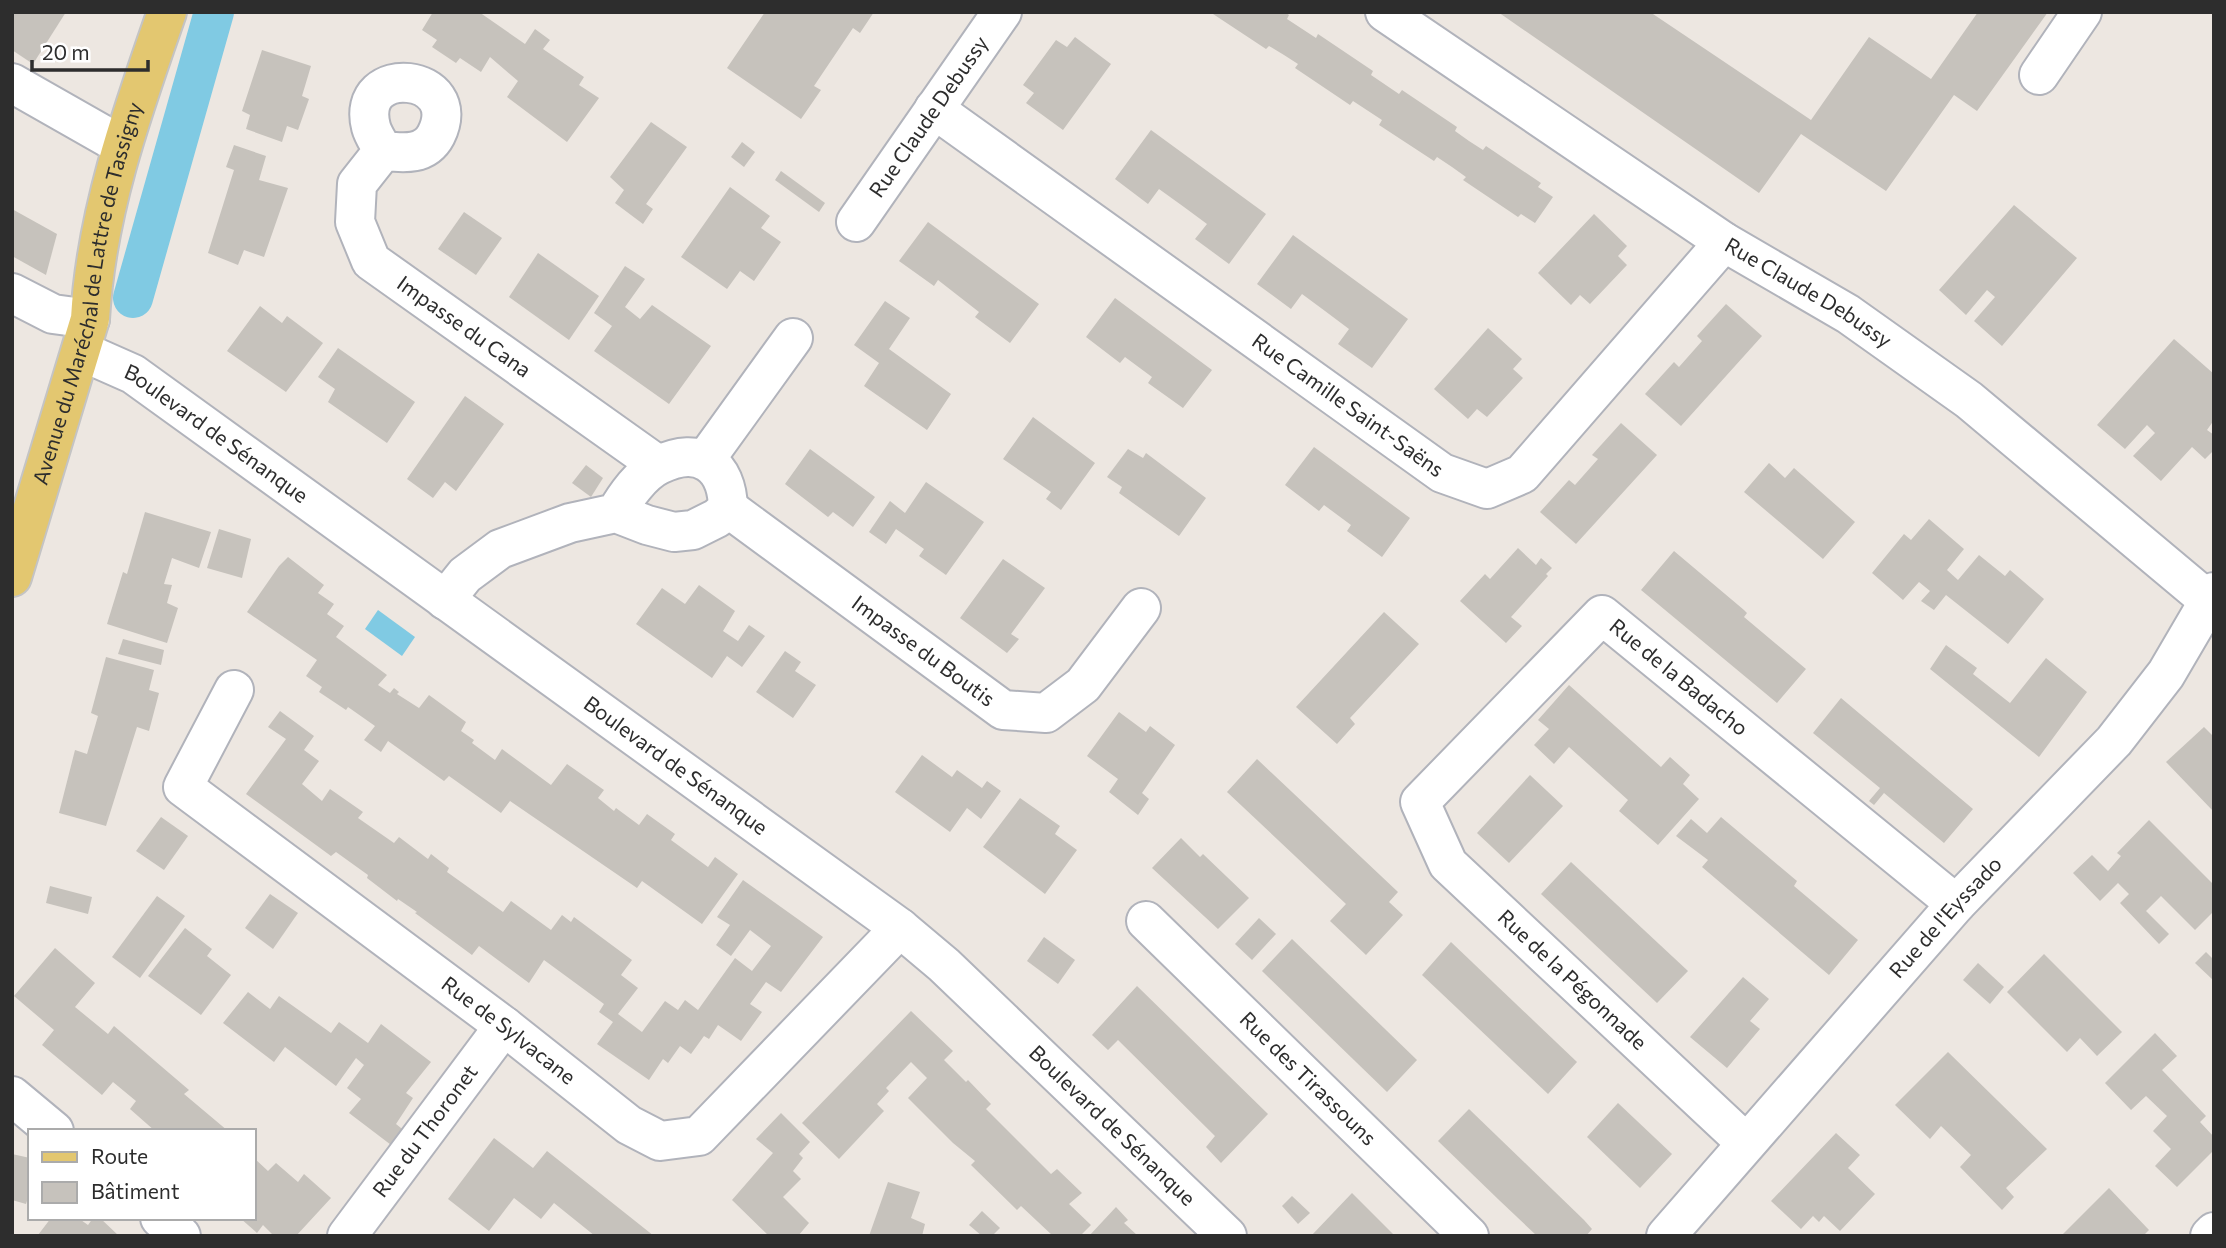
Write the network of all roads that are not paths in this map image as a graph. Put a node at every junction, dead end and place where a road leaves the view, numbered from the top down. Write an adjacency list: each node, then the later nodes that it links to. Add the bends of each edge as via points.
1 (167, 12): 8 (main road, Avenue du Maréchal de Lattre de Tassigny)
2 (1002, 12): 7 (street, Rue Claude Debussy)
3 (1385, 12): 11 (street, Rue Claude Debussy)
4 (2081, 12): 5 (street)
5 (2039, 75)
6 (12, 83): 8 (street)
7 (934, 109): 10 (street, Rue Claude Debussy); 11 (street, Rue Camille Saint-Saëns, via 1441,473 1487,489 1522,474)
8 (121, 145): 13 (main road, Avenue du Maréchal de Lattre de Tassigny, via 92,277)
9 (383, 151): 16 (street, Impasse du Cana, via 357,184 355,222 371,261)
10 (856, 222)
11 (1724, 242): 21 (street, Rue Claude Debussy, via 1848,314 1969,400)
12 (12, 293): 13 (street, Boulevard de Sénanque)
13 (86, 335): 19 (main road, Avenue du Maréchal de Lattre de Tassigny); 22 (street, Boulevard de Sénanque)
14 (793, 338): 15 (street)
15 (705, 460): 16 (street, via 683,457); 17 (street, via 719,470)
16 (657, 465): 18 (street, via 628,493)
17 (728, 508): 18 (street, via 693,530 674,532); 23 (street, Impasse du Boutis, via 1003,710 1046,713 1083,685)
18 (616, 513): 22 (street, via 570,523 500,549 465,575)
19 (21, 514): 20 (main road, Avenue du Maréchal de Lattre de Tassigny)
20 (12, 577)
21 (2211, 596): 26 (street, Rue de l'Eyssado, via 2166,674 2114,741)
22 (445, 600): 28 (street, Boulevard de Sénanque)
23 (1141, 608)
24 (234, 690): 29 (street, Rue de Sylvacane, via 183,787)
25 (1420, 802): 26 (street, Rue de la Badacho, via 1602,615); 32 (street, Rue de la Pégonnade, via 1448,864)
26 (1956, 904): 32 (street, Rue de l'Eyssado)
27 (1146, 921): 37 (street, Rue des Tirassouns)
28 (900, 928): 29 (street, Rue de Sylvacane, via 699,1136 660,1141 629,1125); 36 (street, Boulevard de Sénanque)
29 (504, 1026): 35 (street, Rue du Thoronet)
30 (12, 1096): 31 (street)
31 (52, 1129)
32 (1746, 1143): 38 (street, Rue de l'Eyssado)
33 (162, 1220): 34 (street)
34 (181, 1236)
35 (347, 1236)
36 (1227, 1236)
37 (1469, 1236)
38 (1666, 1236)

